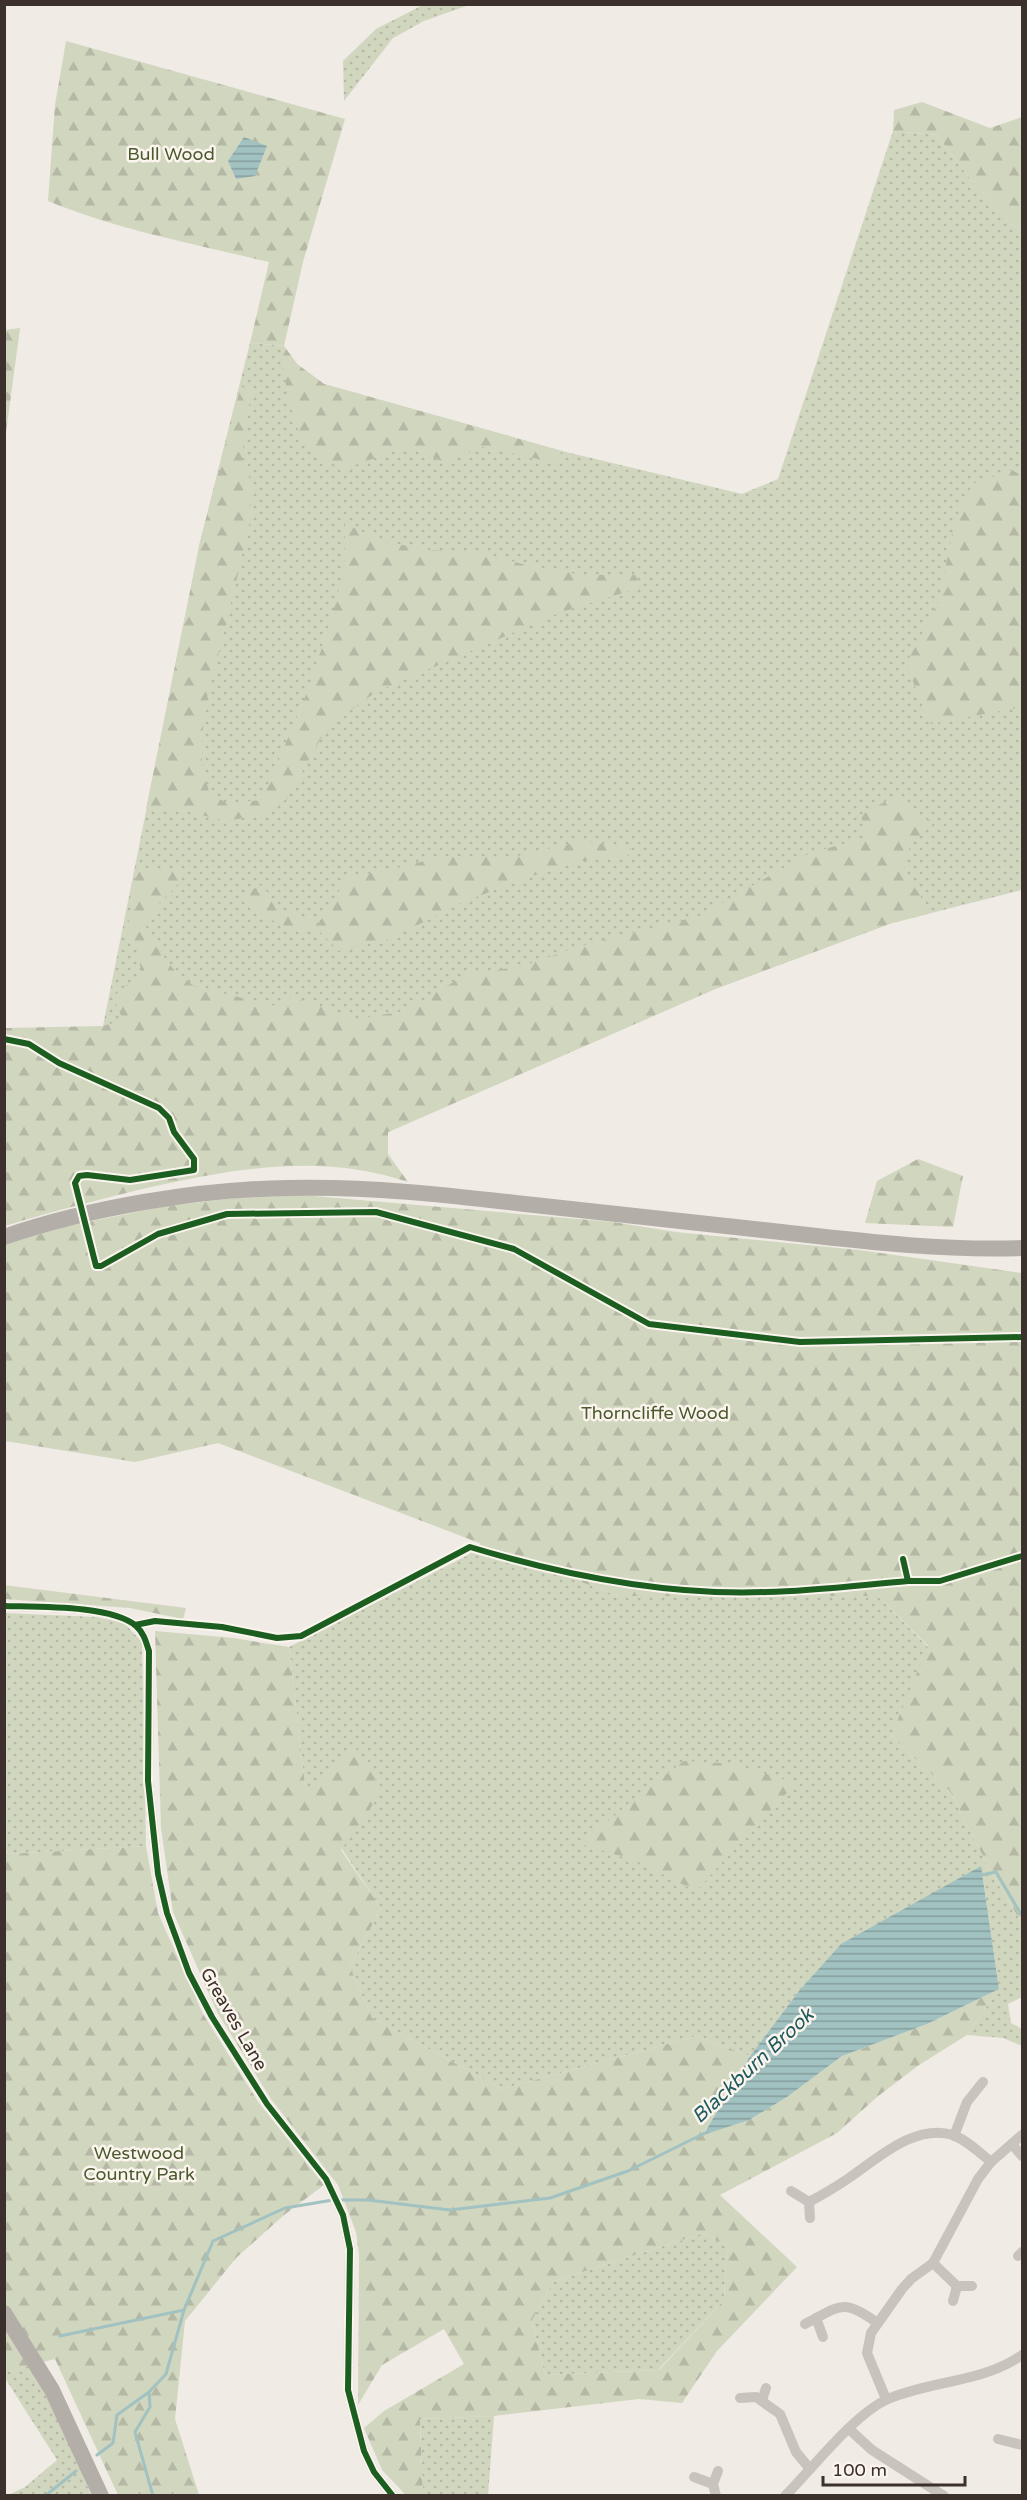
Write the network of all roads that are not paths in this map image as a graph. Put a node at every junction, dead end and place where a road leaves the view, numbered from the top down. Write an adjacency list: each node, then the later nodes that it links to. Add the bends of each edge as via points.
1 (4, 1237): 2 (highway, via 128,1205 221,1192 288,1188 448,1196 938,1248)
2 (1023, 1248)
3 (4, 1605): 38 (street, Greaves Lane, via 110,1614 135,1625 142,1633 148,1651 148,1781 158,1874 167,1913 189,1973 212,2017 267,2104 334,2193 348,2230 348,2390 364,2451)
4 (983, 2082): 6 (street)
5 (957, 2096): 6 (street)
6 (967, 2102): 8 (street)
7 (1023, 2134): 9 (street)
8 (954, 2136): 11 (street); 13 (street, via 928,2134 897,2145)
9 (1012, 2144): 10 (street); 11 (street)
10 (1023, 2156)
11 (991, 2162): 15 (street, via 969,2193)
12 (791, 2191): 13 (street)
13 (808, 2202): 14 (street)
14 (810, 2218)
15 (933, 2264): 16 (street); 21 (street, via 911,2279)
16 (957, 2286): 17 (street); 18 (street)
17 (972, 2286)
18 (953, 2301)
19 (4, 2313): 37 (highway, via 52,2390)
20 (816, 2319): 21 (street, via 834,2308 851,2307); 22 (street); 23 (street)
21 (876, 2322): 27 (street, via 867,2353)
22 (805, 2324)
23 (823, 2337)
24 (1023, 2355): 27 (street, via 978,2375)
25 (766, 2388): 28 (street)
26 (740, 2398): 28 (street)
27 (886, 2399): 29 (street)
28 (762, 2400): 32 (street, via 780,2414 796,2452)
29 (849, 2428): 32 (street); 40 (street, via 872,2450)
30 (998, 2439): 31 (street)
31 (1023, 2445)
32 (810, 2469): 36 (street)
33 (718, 2471): 35 (street)
34 (694, 2477): 35 (street)
35 (713, 2484): 39 (street)
36 (791, 2493)
37 (101, 2496)
38 (393, 2496)
39 (716, 2496)
40 (944, 2496)

